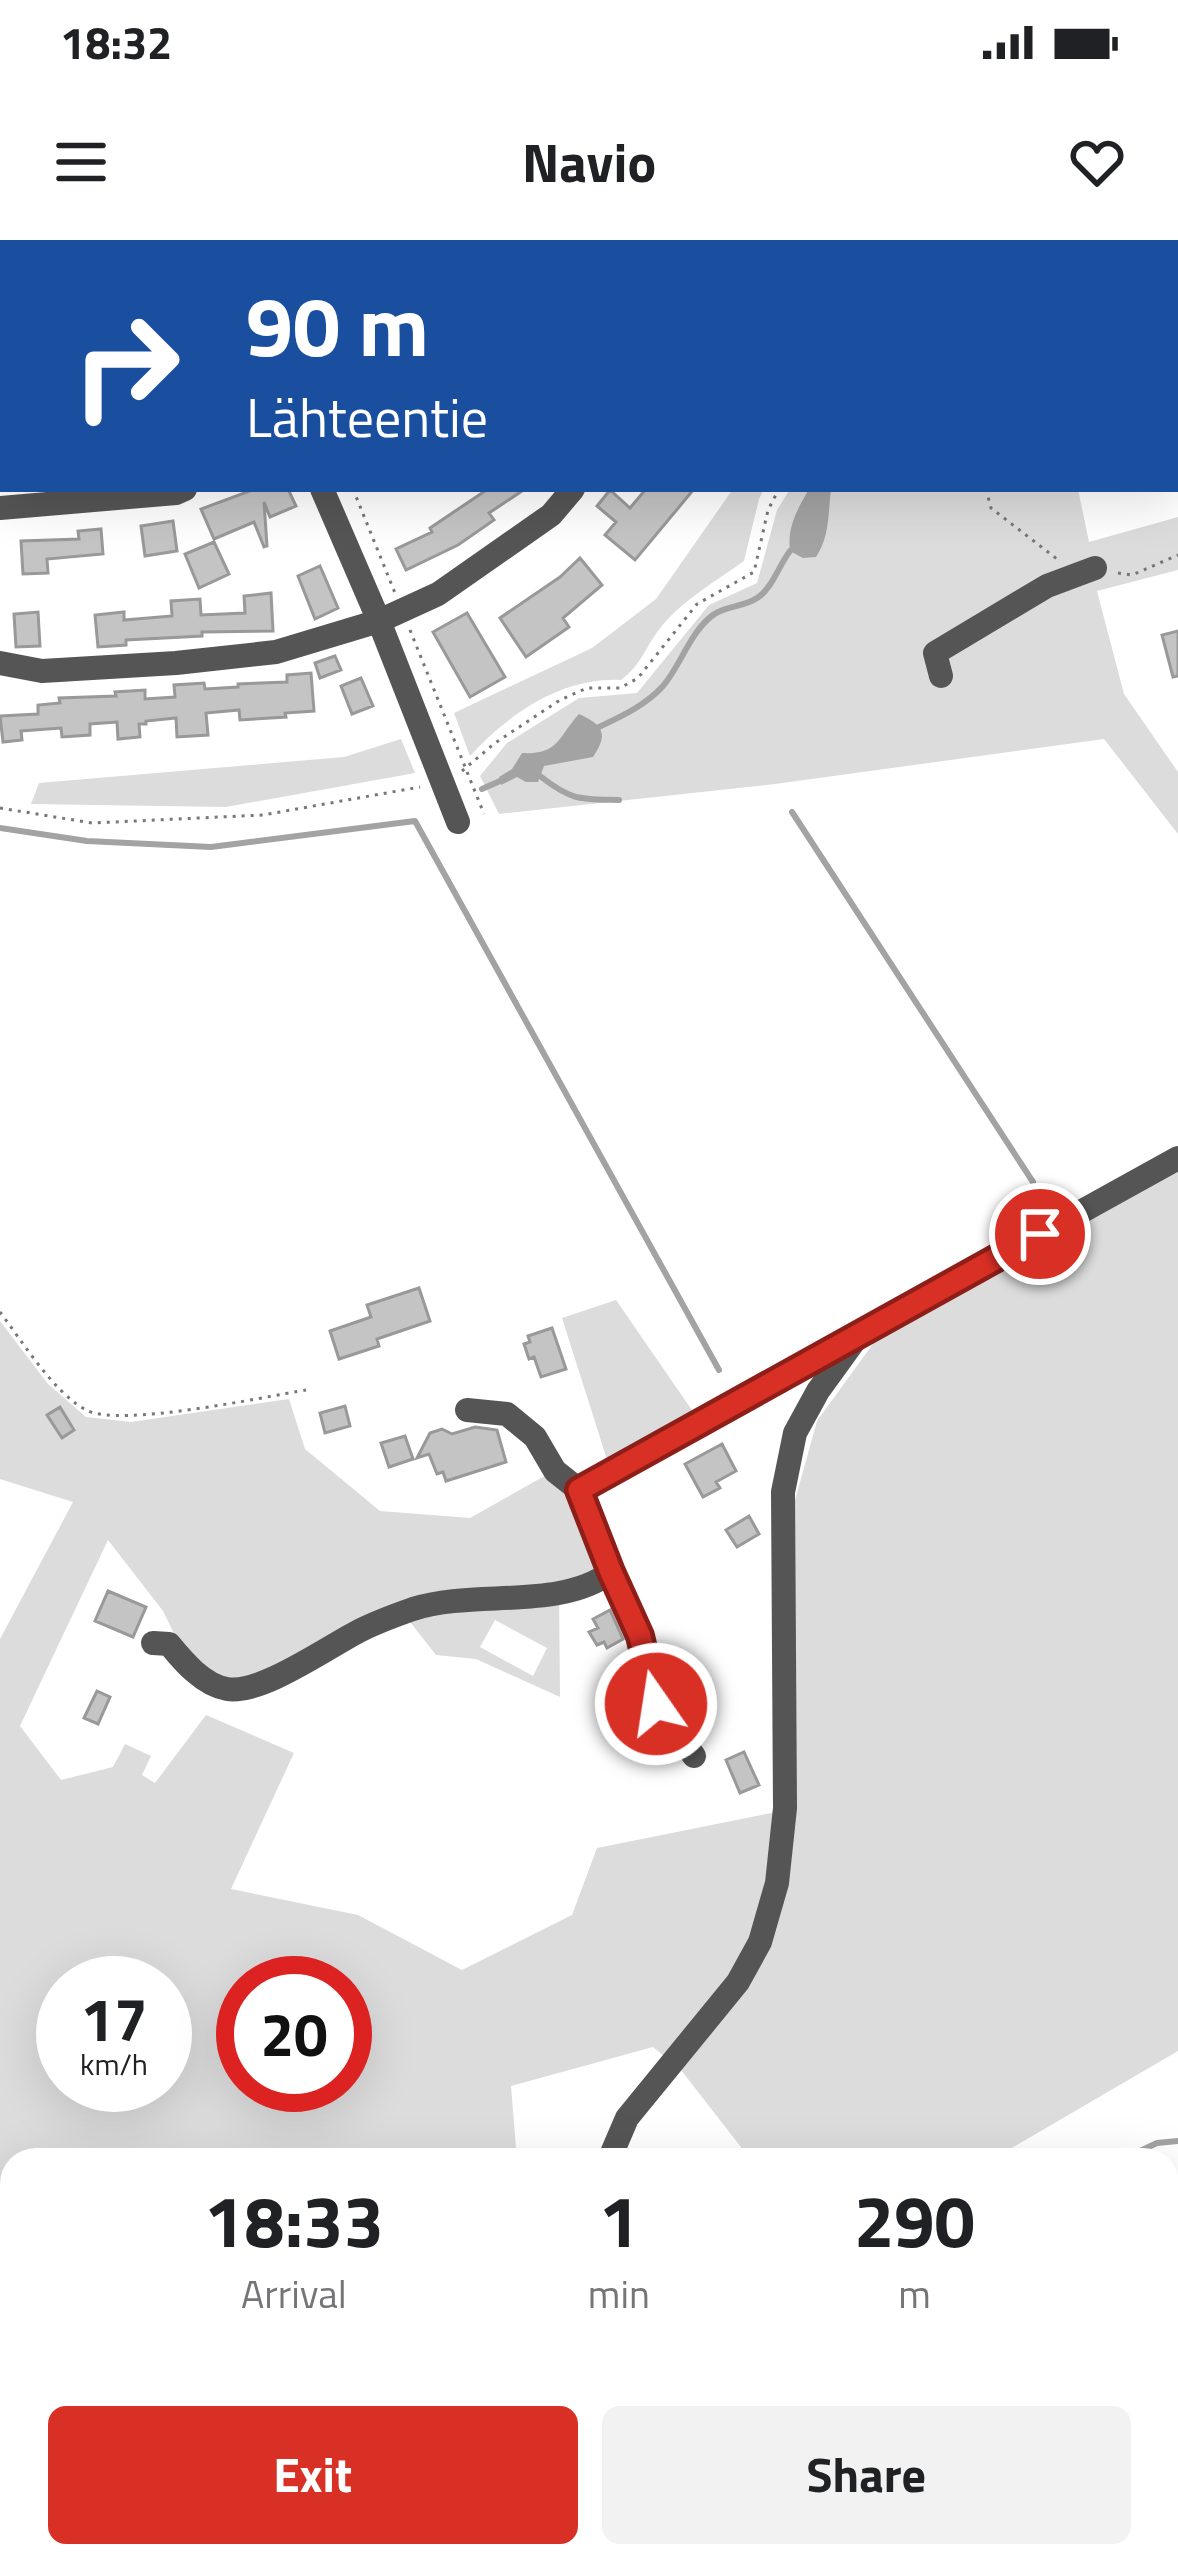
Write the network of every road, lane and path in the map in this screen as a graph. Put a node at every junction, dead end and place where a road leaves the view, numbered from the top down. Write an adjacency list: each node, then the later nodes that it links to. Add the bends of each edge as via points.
1 (178, 492): 5 (street)
2 (323, 492): 9 (street)
3 (570, 492): 9 (street, via 551,515 437,594)
4 (987, 492): 7 (path, via 991,508)
5 (0, 508)
6 (1178, 555): 8 (path, via 1132,575)
7 (1060, 562)
8 (1094, 568): 11 (street, via 1047,586 935,653)
9 (379, 621): 10 (street, via 276,652 42,671); 14 (street)
10 (0, 663)
11 (941, 676)
12 (466, 769): 13 (path)
13 (484, 814)
14 (458, 822)
15 (1178, 1159): 17 (street)
16 (0, 1312): 18 (path, via 52,1382 87,1412 132,1418)
17 (860, 1334): 20 (street); 24 (street, via 795,1433 783,1492 785,1808 778,1883 738,1982 627,2118)
18 (306, 1390)
19 (467, 1410): 20 (street, via 507,1414)
20 (579, 1490): 21 (street)
21 (611, 1572): 22 (street, via 592,1587 417,1608 256,1687 225,1689 169,1645); 23 (street, via 640,1636 656,1704)
22 (153, 1643)
23 (694, 1756)
24 (614, 2148)

